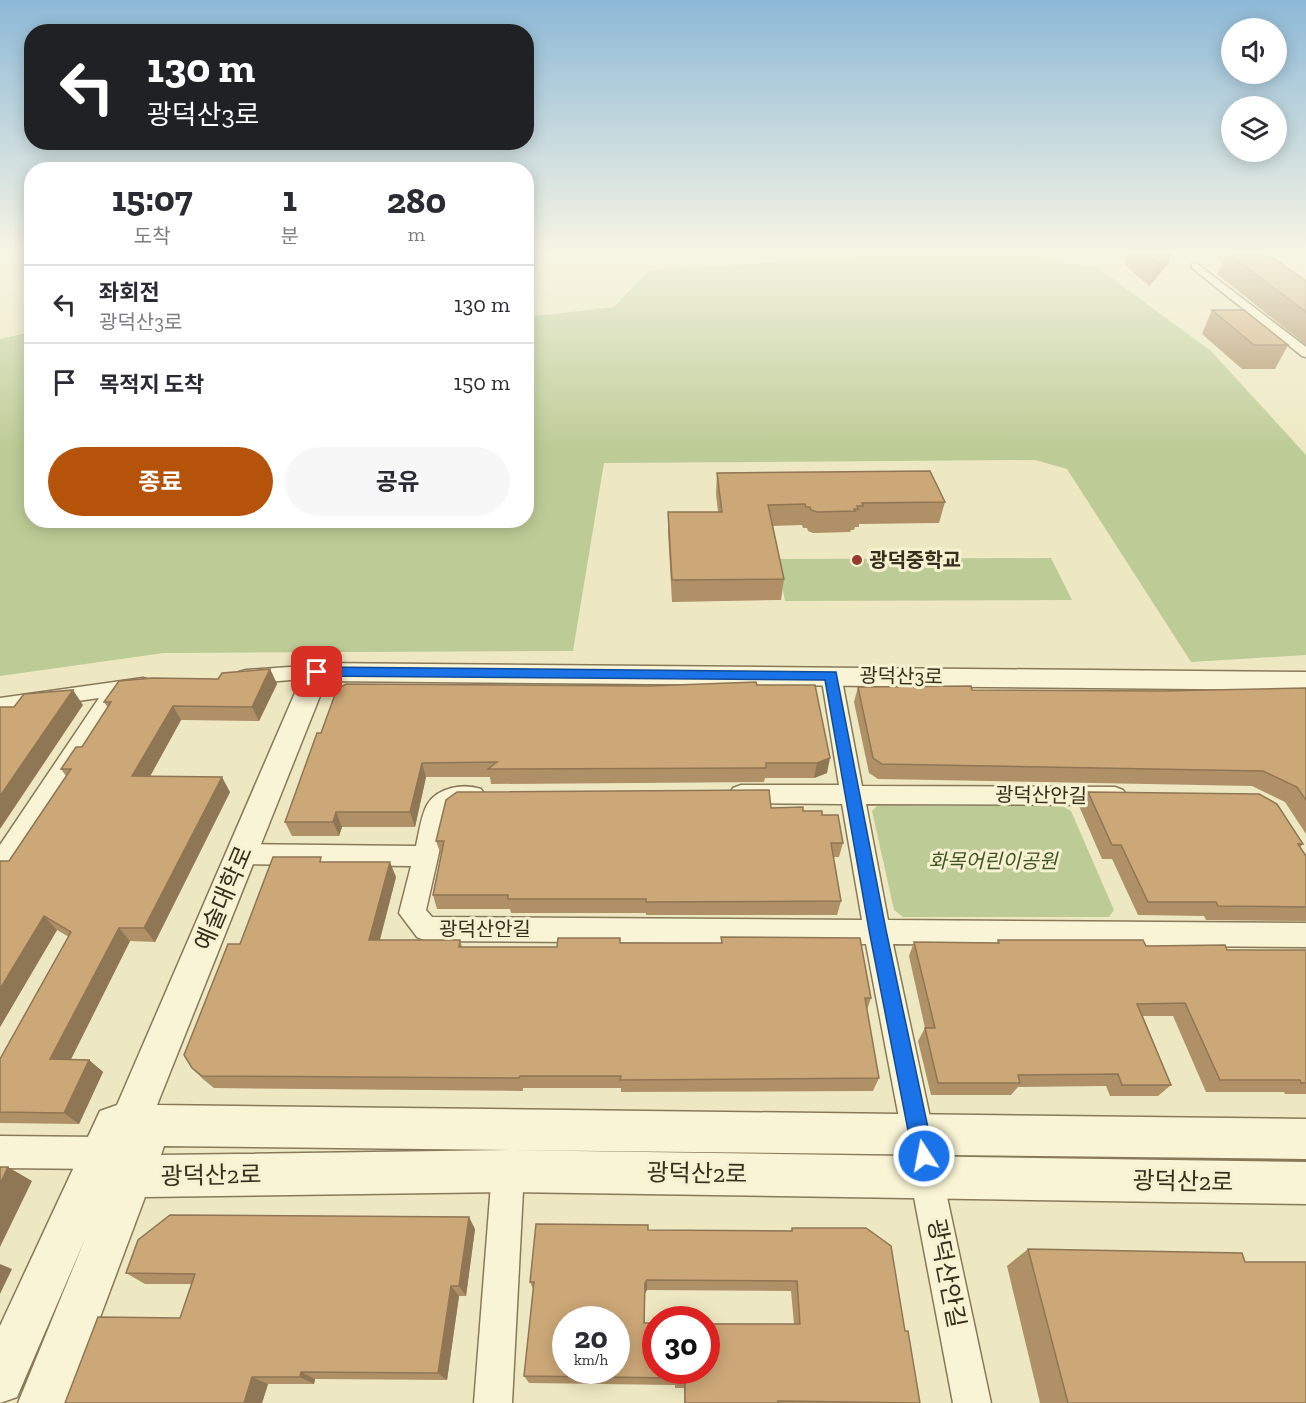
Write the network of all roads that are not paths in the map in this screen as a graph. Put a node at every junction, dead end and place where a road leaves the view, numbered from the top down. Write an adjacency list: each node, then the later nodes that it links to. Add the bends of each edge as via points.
1 (1262, 318): 2 (street)
2 (1306, 353)
3 (317, 672): 4 (street, 광덕산3로); 5 (street); 14 (street, 예술대학로)
4 (831, 675): 6 (street, 광덕산3로); 10 (street, 광덕산안길)
5 (223, 679)
6 (1306, 681)
7 (164, 683): 8 (street)
8 (117, 687): 9 (street); 16 (street)
9 (0, 705)
10 (853, 793): 11 (street, 광덕산안길); 13 (street, 광덕산안길); 17 (street, 광덕산안길)
11 (724, 794)
12 (491, 795): 15 (street, 광덕산안길, via 456,795 437,807)
13 (1135, 796)
14 (242, 854): 15 (street); 21 (street, 예술대학로)
15 (425, 856): 17 (street, 광덕산안길, via 412,913 426,928)
16 (0, 866)
17 (877, 930): 18 (street, 광덕산안길); 19 (street, 광덕산안길)
18 (1306, 935)
19 (920, 1135): 20 (street, 광덕산2로); 21 (street, 광덕산2로); 24 (street, 광덕산안길)
20 (1306, 1139)
21 (120, 1147): 22 (street); 23 (street, 광덕산2로); 26 (street, 예술대학로); 27 (street, 예술대학로)
22 (0, 1152)
23 (508, 1170): 24 (street, 광덕산2로); 28 (street)
24 (928, 1176): 25 (street, 광덕산2로); 29 (street, 광덕산안길)
25 (1306, 1183)
26 (0, 1380)
27 (43, 1403)
28 (493, 1403)
29 (972, 1403)

